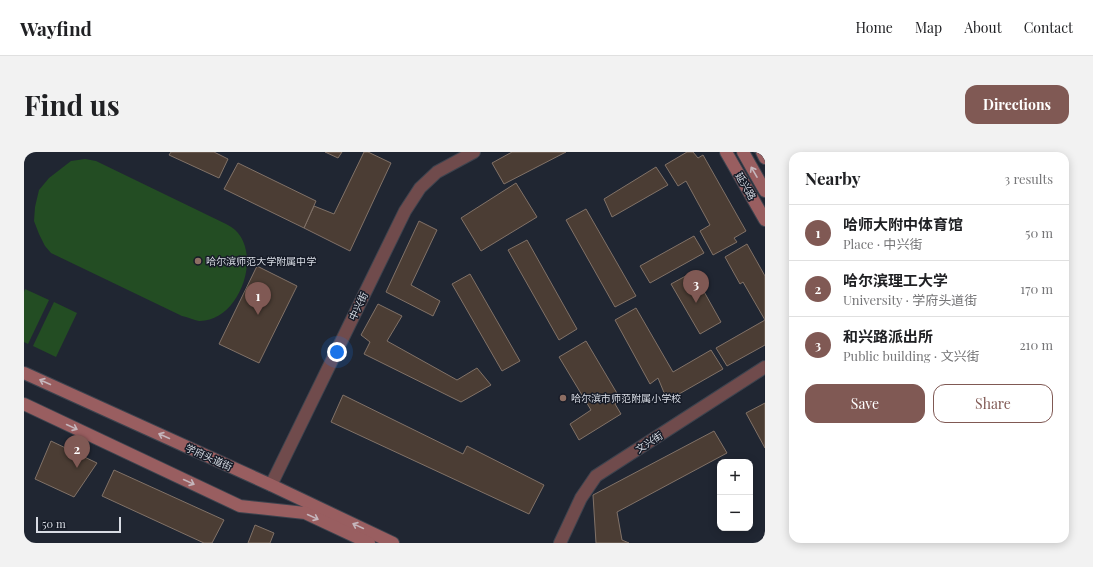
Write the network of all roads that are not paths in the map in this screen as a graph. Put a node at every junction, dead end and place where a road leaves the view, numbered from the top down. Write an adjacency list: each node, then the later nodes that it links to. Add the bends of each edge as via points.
1 (474, 152): 11 (street, 中兴街, via 438,172 420,188 409,205)
2 (726, 152): 7 (main road, 延兴路)
3 (742, 152): 6 (main road, one-way to 3)
4 (762, 152): 5 (main road)
5 (765, 158)
6 (765, 191)
7 (765, 220)
8 (765, 367): 14 (street, 文兴街, via 596,476 581,498)
9 (24, 373): 11 (main road, 学府头道街, one-way to 9)
10 (24, 404): 12 (main road, one-way to 12, via 240,506 305,513)
11 (271, 485): 13 (main road, 学府头道街, one-way to 11)
12 (369, 543)
13 (393, 543)
14 (560, 543)

